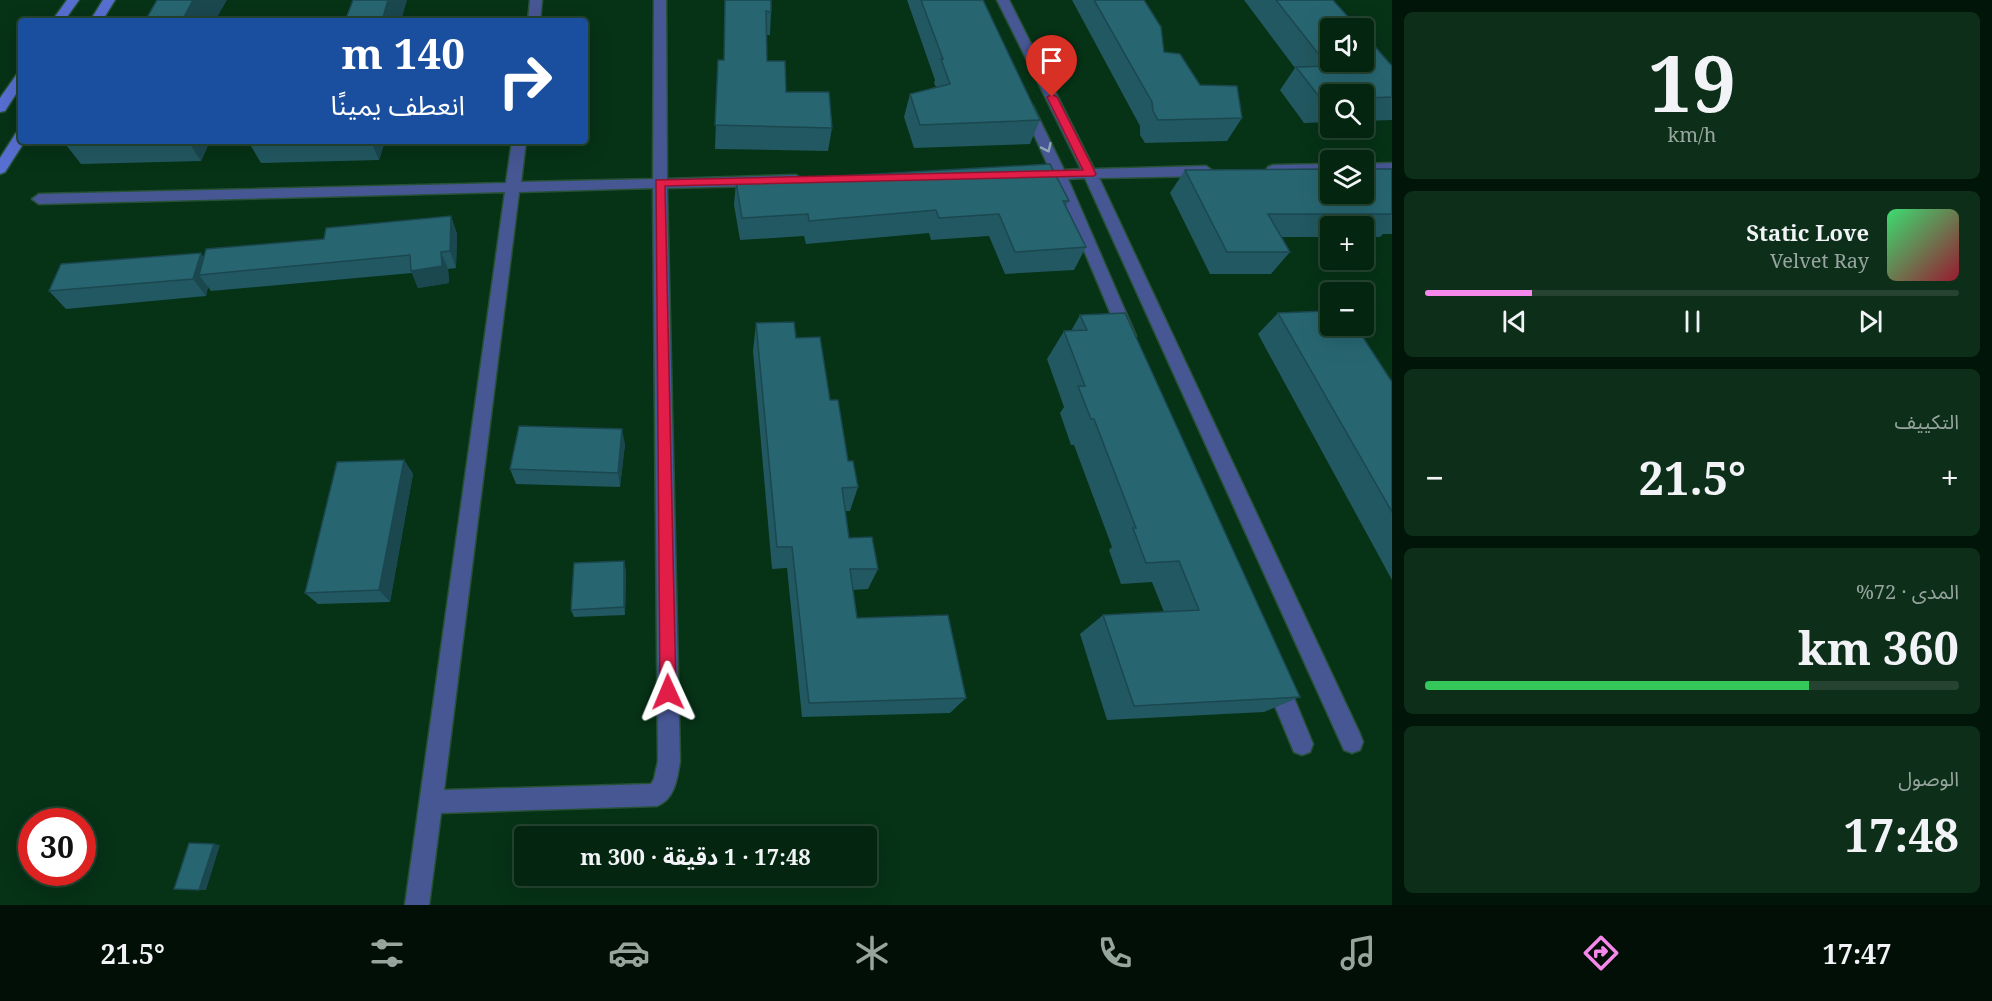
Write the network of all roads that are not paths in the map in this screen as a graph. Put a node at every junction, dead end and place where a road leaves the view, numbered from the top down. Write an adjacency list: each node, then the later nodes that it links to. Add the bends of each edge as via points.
1 (73, 0): 6 (main road)
2 (109, 0): 7 (main road)
3 (536, 0): 8 (street)
4 (660, 0): 24 (street)
5 (1003, 0): 21 (street)
6 (60, 18)
7 (98, 18)
8 (534, 18)
9 (18, 81): 11 (main road)
10 (1020, 92): 20 (street, one-way to 20)
11 (0, 108)
12 (18, 141): 16 (main road)
13 (519, 144): 25 (street)
14 (1374, 168): 15 (street)
15 (1392, 168)
16 (0, 169)
17 (1320, 169): 18 (street)
18 (1262, 170)
19 (1216, 171): 21 (street)
20 (1059, 174): 21 (street); 22 (street); 27 (street)
21 (1090, 174): 29 (street)
22 (1024, 175)
23 (812, 179): 24 (street)
24 (660, 183): 25 (street); 31 (street, via 669,761 666,783 657,795)
25 (513, 186): 26 (street); 31 (street)
26 (39, 199)
27 (1134, 350)
28 (1270, 667): 30 (street)
29 (1352, 742)
30 (1302, 744)
31 (430, 802): 32 (street)
32 (417, 905)

